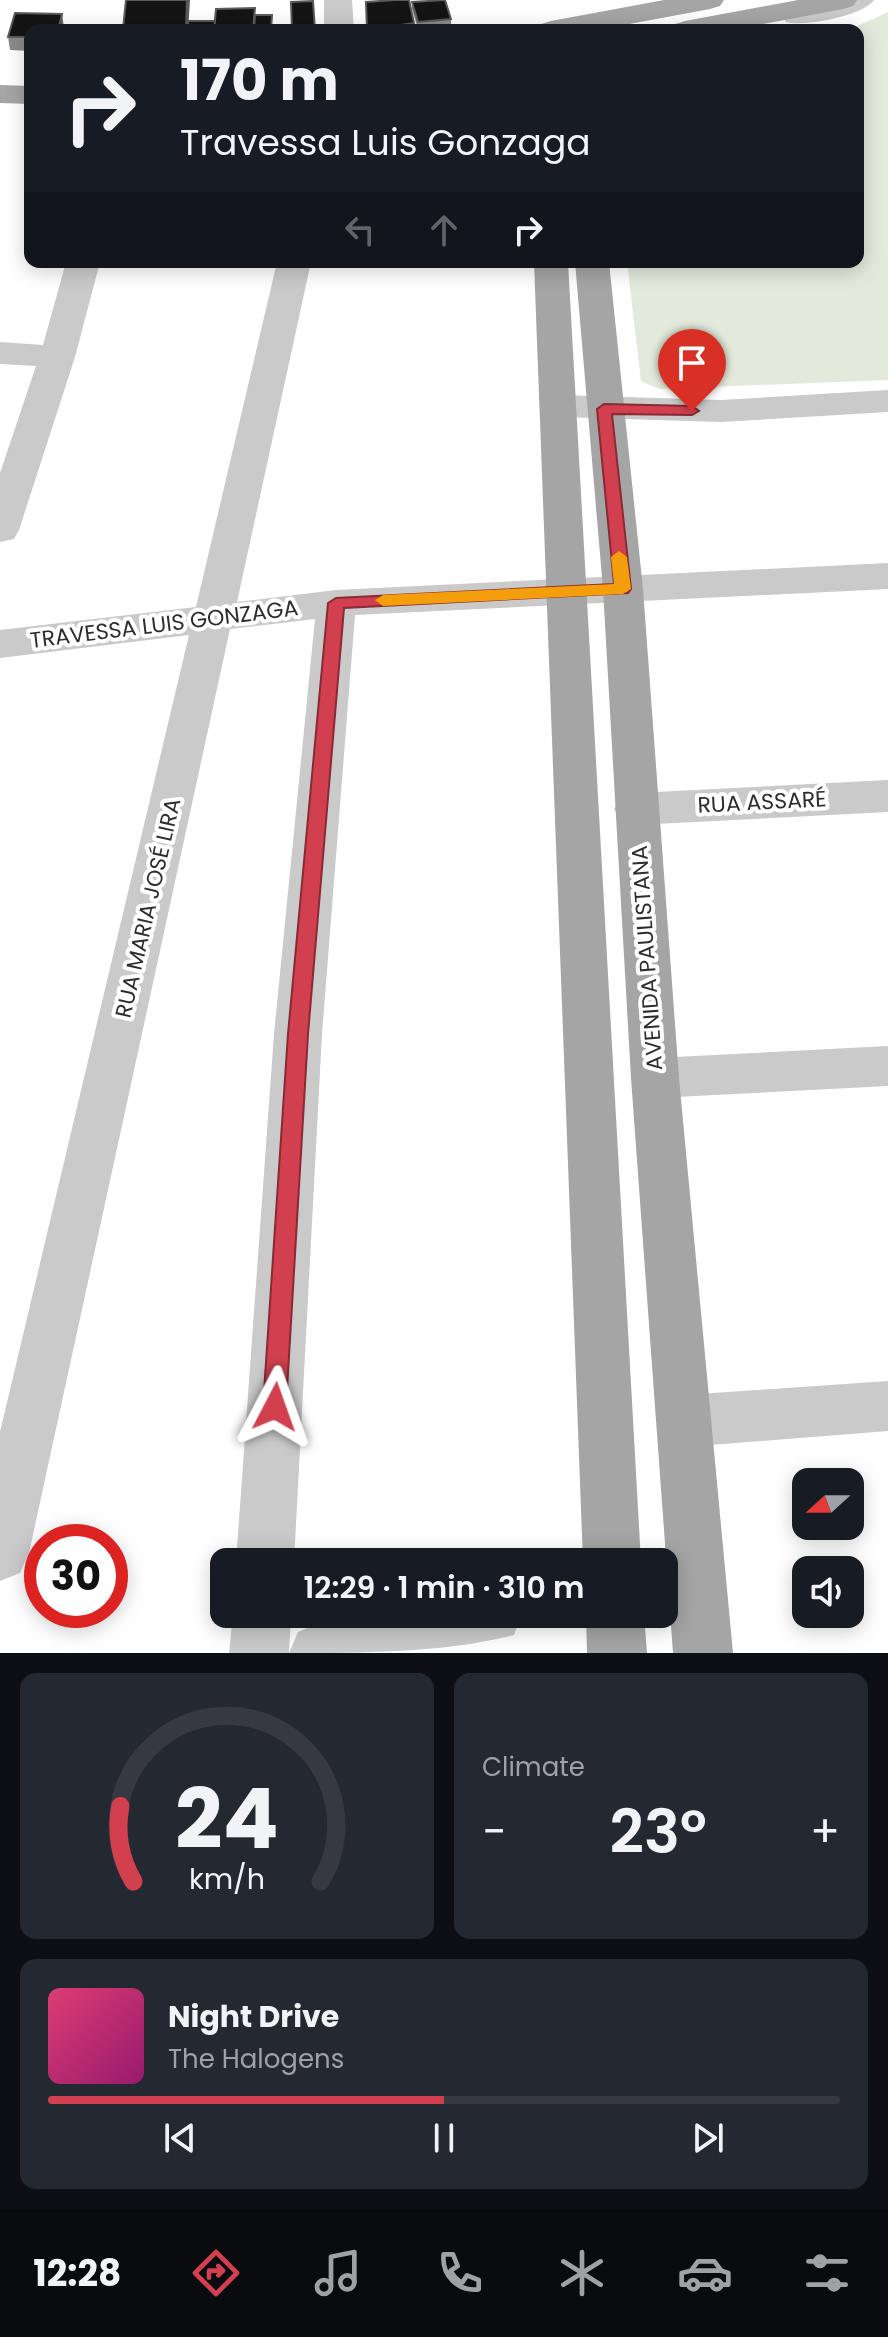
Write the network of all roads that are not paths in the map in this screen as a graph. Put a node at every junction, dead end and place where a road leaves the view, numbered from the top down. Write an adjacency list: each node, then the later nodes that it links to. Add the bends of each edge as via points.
1 (338, 0): 6 (street)
2 (710, 0): 7 (main road)
3 (843, 0): 5 (main road)
4 (860, 0): 5 (street, via 779,19)
5 (735, 9): 8 (main road); 9 (main road)
6 (339, 24)
7 (583, 24)
8 (631, 24)
9 (701, 24)
10 (0, 70): 11 (main road)
11 (24, 71)
12 (0, 94): 13 (main road)
13 (24, 95)
14 (81, 268): 18 (street)
15 (293, 268): 26 (street, RUA MARIA JOSÉ LIRA)
16 (581, 268): 20 (main road, AVENIDA PAULISTANA)
17 (0, 353): 18 (street)
18 (57, 357): 21 (street)
19 (888, 401): 20 (street, via 721,411)
20 (582, 407): 23 (main road, AVENIDA PAULISTANA); 24 (main road, AVENIDA PAULISTANA)
21 (0, 530)
22 (888, 576): 24 (street, TRAVESSA LUIS GONZAGA)
23 (567, 589): 24 (street, TRAVESSA LUIS GONZAGA); 25 (street, TRAVESSA LUIS GONZAGA); 35 (main road, AVENIDA PAULISTANA)
24 (623, 589): 29 (main road, AVENIDA PAULISTANA)
25 (336, 603): 26 (street, TRAVESSA LUIS GONZAGA); 34 (street, via 298,1034)
26 (215, 616): 27 (street, TRAVESSA LUIS GONZAGA); 36 (street, RUA MARIA JOSÉ LIRA)
27 (0, 644)
28 (888, 796): 29 (street, RUA ASSARÉ)
29 (636, 809): 31 (main road, AVENIDA PAULISTANA)
30 (888, 1066): 31 (street)
31 (655, 1078): 33 (main road, AVENIDA PAULISTANA)
32 (888, 1406): 33 (street)
33 (684, 1421): 43 (main road, AVENIDA PAULISTANA)
34 (266, 1548)
35 (611, 1548)
36 (0, 1553)
37 (261, 1628): 40 (street)
38 (431, 1628): 41 (street)
39 (616, 1628): 42 (main road)
40 (259, 1653)
41 (319, 1653)
42 (617, 1653)
43 (703, 1653)

